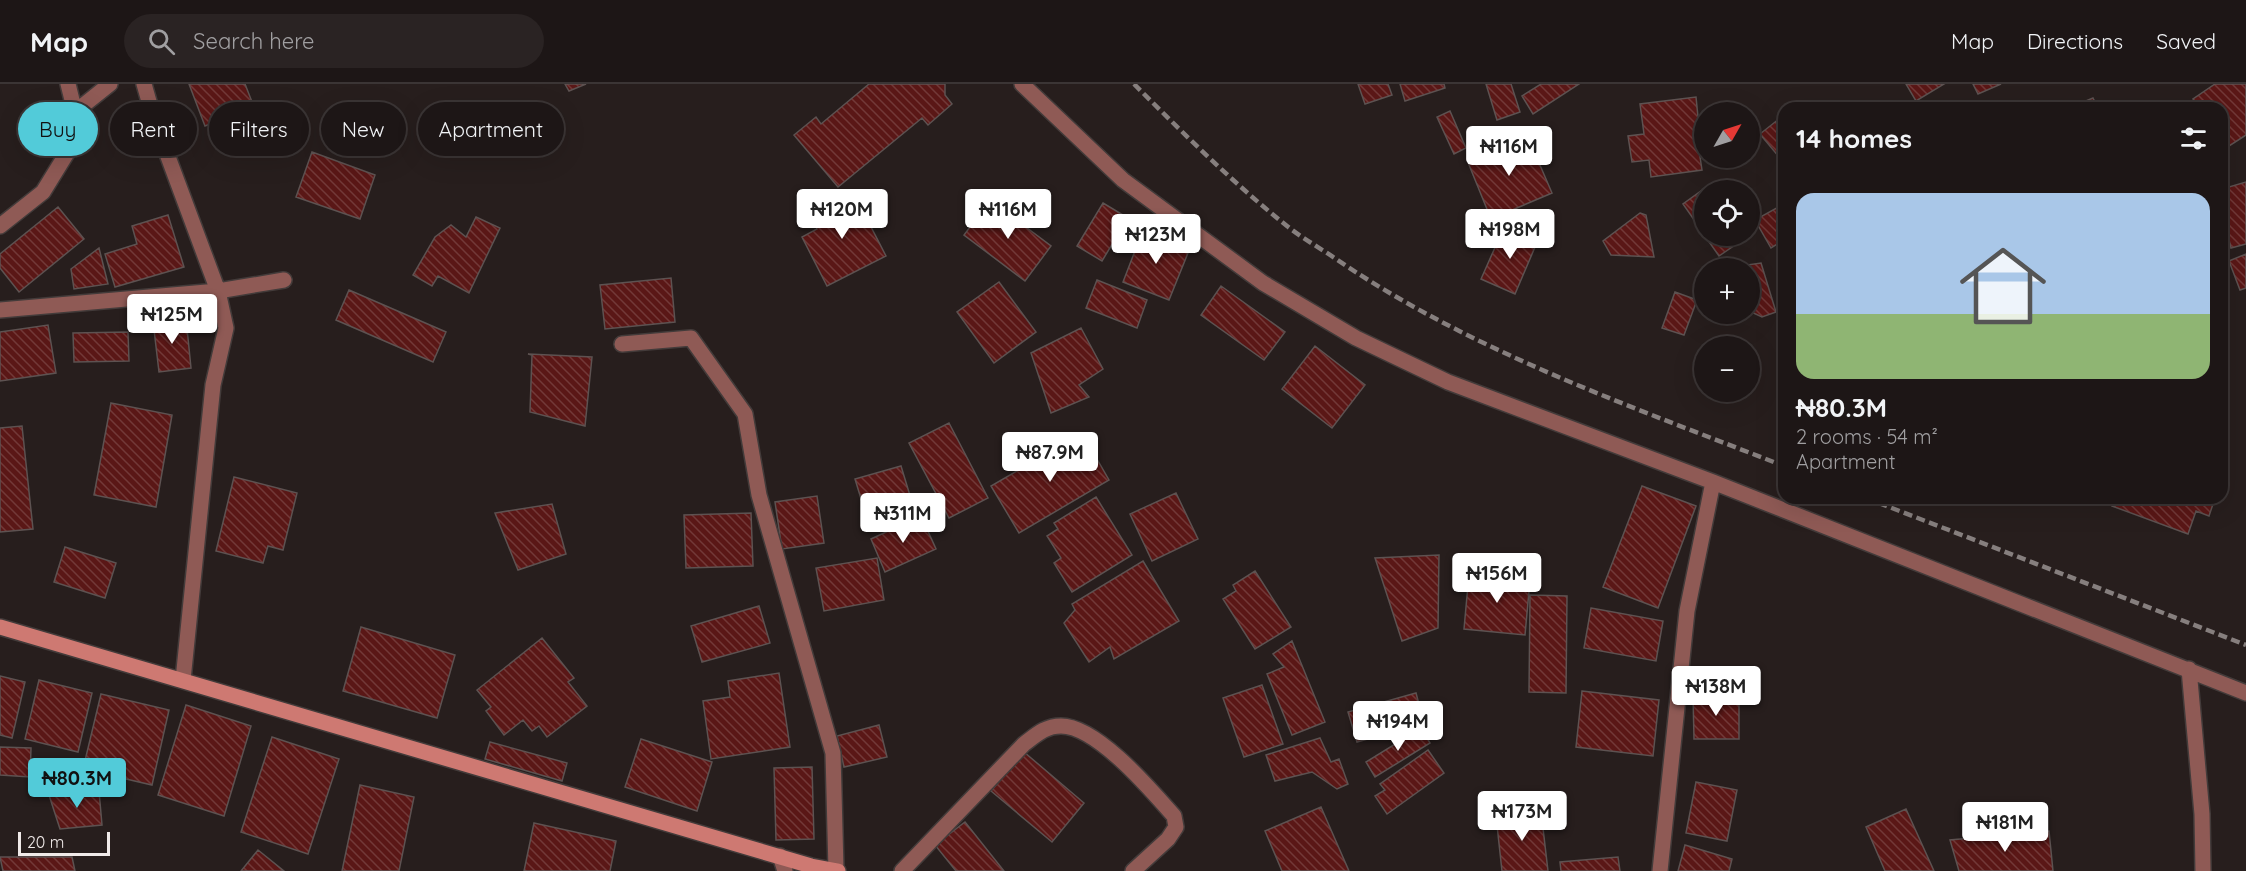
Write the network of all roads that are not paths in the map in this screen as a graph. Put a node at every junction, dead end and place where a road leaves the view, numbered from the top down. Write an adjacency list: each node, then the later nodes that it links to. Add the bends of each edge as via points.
1 (68, 84): 5 (street)
2 (110, 84): 6 (street)
3 (144, 84): 10 (street)
4 (1022, 84): 13 (street, via 1123,180 1263,283 1356,338 1449,382)
5 (72, 102)
6 (88, 102)
7 (65, 156): 8 (street, via 43,192)
8 (0, 226)
9 (284, 280): 10 (street)
10 (218, 291): 11 (street); 16 (street, via 226,328 213,385)
11 (0, 310)
12 (622, 344): 19 (street, via 691,338 745,414 759,495 833,753)
13 (1713, 482): 15 (street); 22 (street, via 1687,611)
14 (0, 627): 16 (street)
15 (2188, 669): 17 (street); 23 (street, via 2202,814)
16 (183, 680): 18 (street)
17 (2246, 693)
18 (783, 864): 19 (street)
19 (837, 871)
20 (903, 871): 21 (street, via 1024,744 1044,729 1060,726 1076,728 1125,762 1174,816 1176,827 1168,840)
21 (1133, 871)
22 (1660, 871)
23 (2202, 871)

